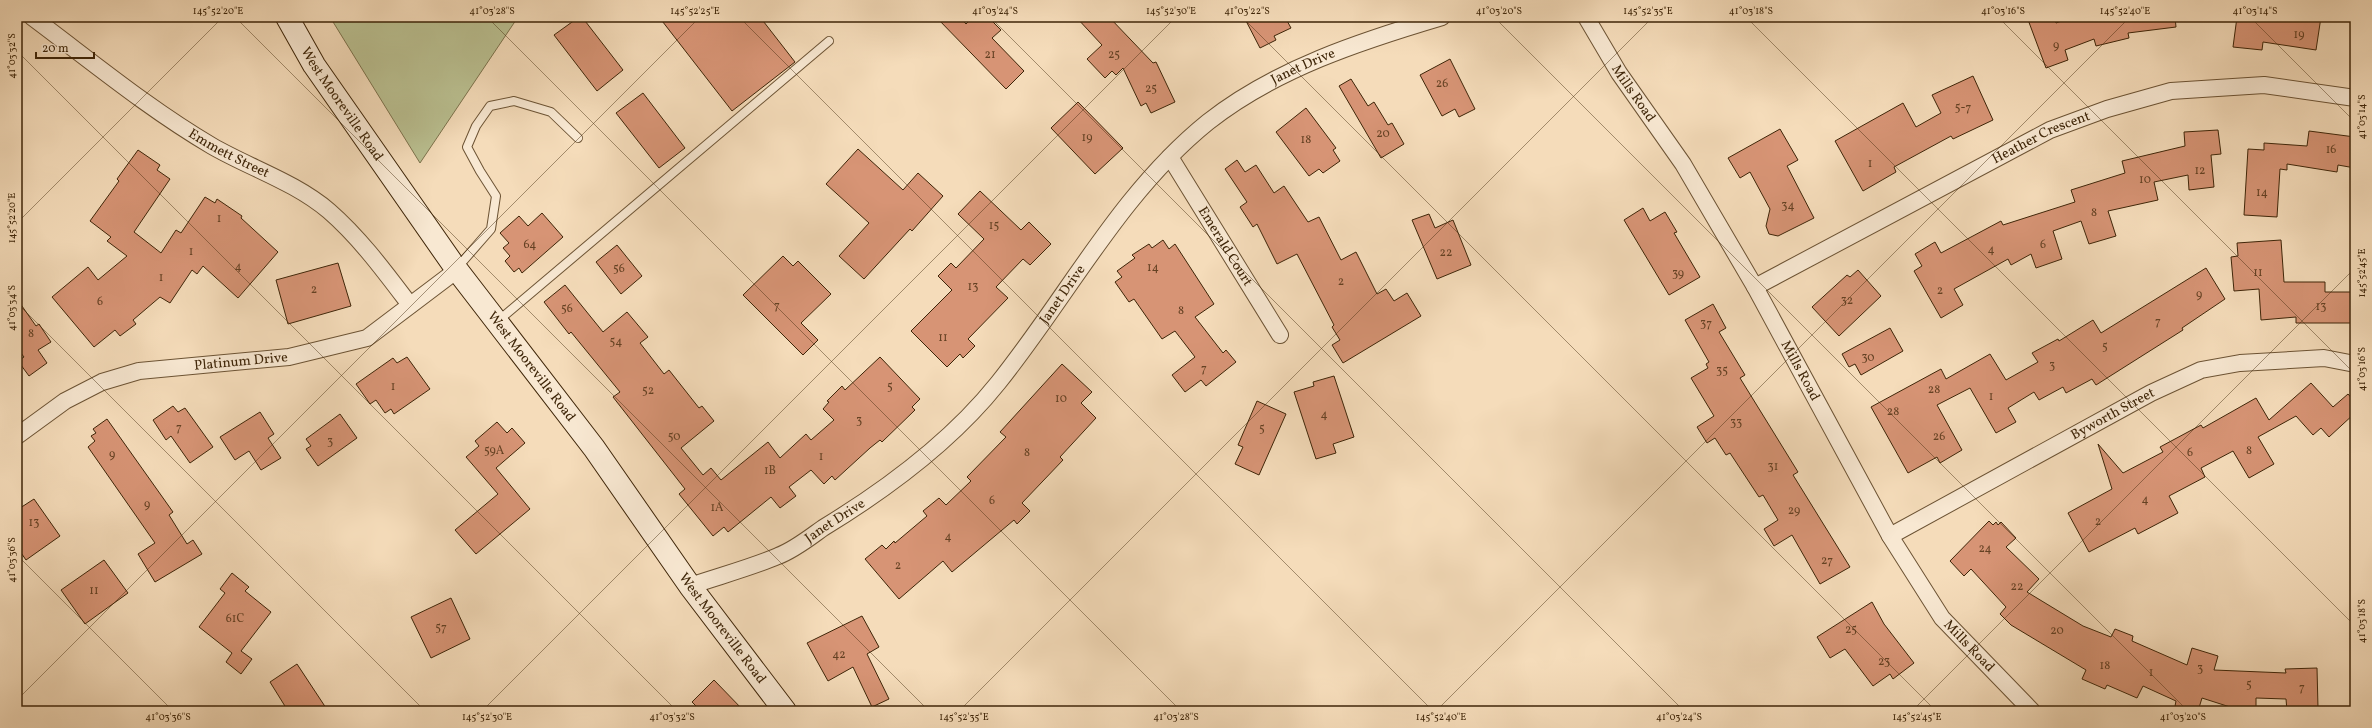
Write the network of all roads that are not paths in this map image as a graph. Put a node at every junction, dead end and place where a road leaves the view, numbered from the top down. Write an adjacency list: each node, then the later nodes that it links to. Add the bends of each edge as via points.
1 (32, 17): 11 (street, Emmett Street, via 143,100 212,146 286,184 328,211 364,246)
2 (287, 17): 9 (main road, West Mooreville Road, via 314,65)
3 (1442, 17): 8 (street, Janet Drive, via 1377,36 1288,73 1237,102 1208,123)
4 (1586, 17): 10 (street, Mills Road, via 1619,73 1683,164)
5 (829, 41): 12 (lane)
6 (2355, 98): 10 (street, Heather Crescent, via 2264,85 2171,91 2107,109 2050,130)
7 (578, 138): 9 (lane, via 551,112 514,101 490,106 476,126 467,147 496,196 491,229)
8 (1170, 157): 13 (street, Emerald Court); 17 (street, Janet Drive, via 1142,188 1081,267 998,384 946,439 867,502 780,556)
9 (456, 270): 11 (street, Platinum Drive); 12 (main road, West Mooreville Road)
10 (1755, 287): 16 (street, Mills Road)
11 (410, 305): 15 (street, Platinum Drive, via 367,338 304,354 139,371 102,382 65,401)
12 (496, 323): 17 (main road, West Mooreville Road, via 594,448)
13 (1280, 335)
14 (2355, 364): 16 (street, Byworth Street, via 2324,358 2240,363 2201,370 2151,393)
15 (17, 436)
16 (1890, 536): 19 (street, Mills Road, via 1942,618)
17 (690, 586): 18 (main road, West Mooreville Road)
18 (785, 711)
19 (2032, 711)

